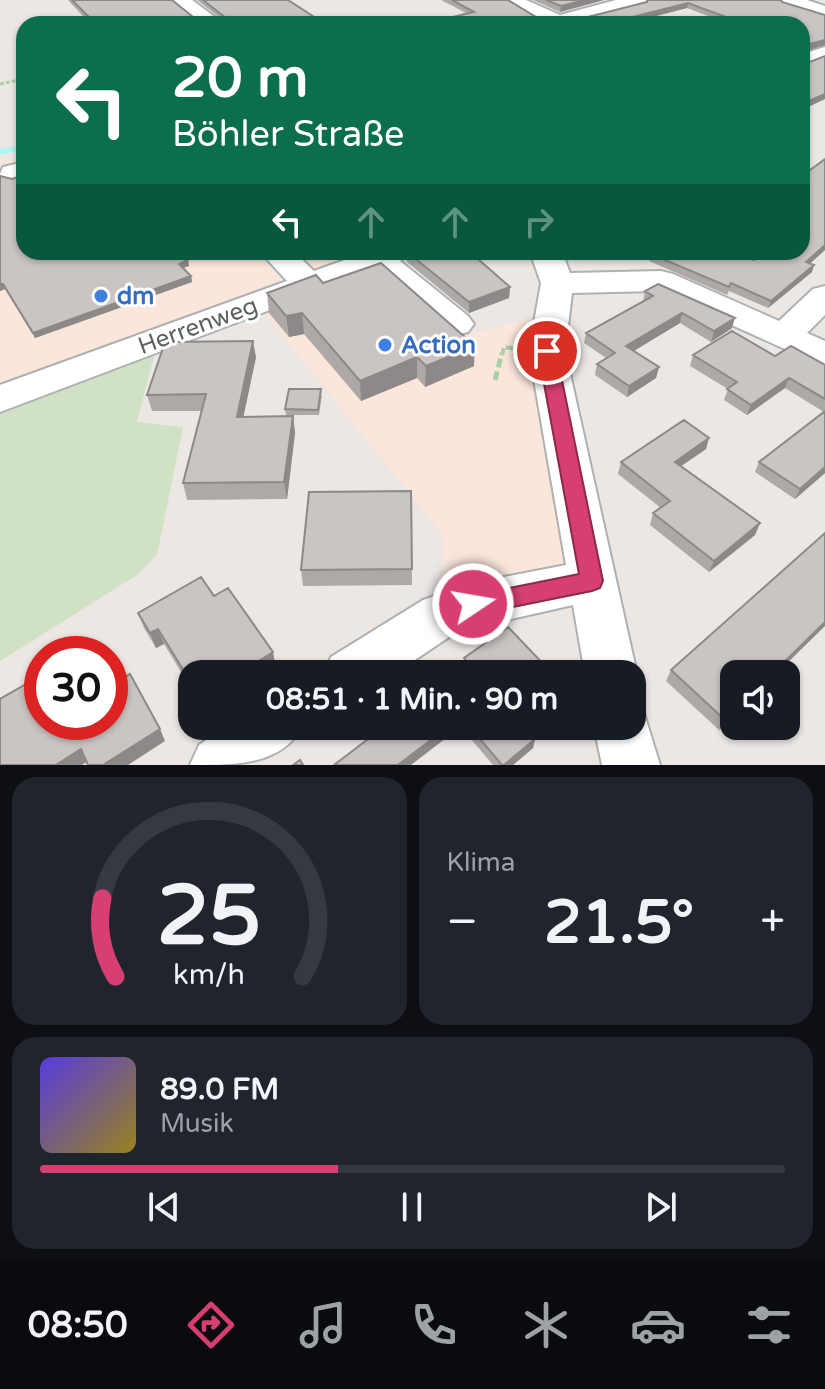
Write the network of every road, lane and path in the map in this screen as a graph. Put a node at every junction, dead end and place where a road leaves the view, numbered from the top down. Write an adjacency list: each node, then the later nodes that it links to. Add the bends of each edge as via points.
1 (180, 0): 6 (street)
2 (511, 0): 7 (street)
3 (638, 0): 8 (street)
4 (788, 0): 5 (street)
5 (825, 12)
6 (203, 16)
7 (540, 16)
8 (579, 16)
9 (284, 260): 13 (street)
10 (374, 260): 13 (street, Herrenweg)
11 (392, 260): 15 (street)
12 (552, 267): 16 (street, via 661,281); 19 (street, via 547,351)
13 (309, 285): 18 (street, Herrenweg)
14 (825, 296): 16 (street)
15 (456, 324)
16 (784, 335): 17 (street)
17 (825, 355)
18 (0, 399)
19 (592, 581): 20 (street, via 441,615); 21 (street)
20 (372, 660)
21 (608, 660)
22 (255, 740): 24 (street)
23 (625, 740): 25 (street)
24 (219, 765)
25 (631, 765)

